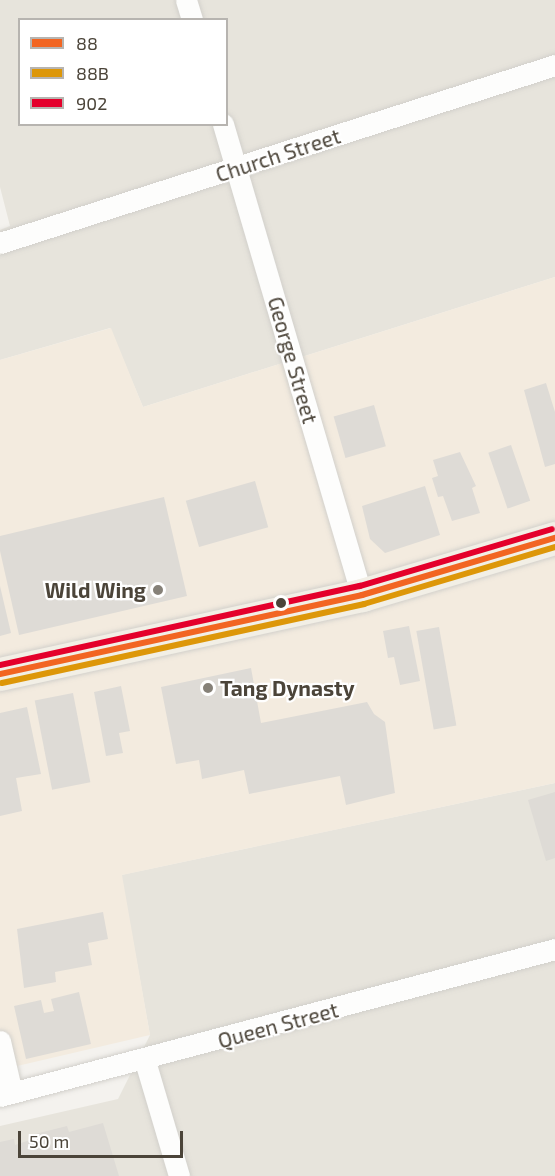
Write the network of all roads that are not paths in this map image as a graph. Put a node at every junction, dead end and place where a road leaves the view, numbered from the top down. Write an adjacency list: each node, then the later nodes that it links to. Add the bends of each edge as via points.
1 (186, 0): 2 (street)
2 (191, 18)
3 (555, 65): 5 (street, Church Street)
4 (225, 126): 5 (street, George Street)
5 (237, 169): 6 (street, Church Street); 8 (street, George Street)
6 (0, 243)
7 (555, 538): 8 (main road)
8 (362, 595): 9 (main road)
9 (0, 674)
10 (555, 949): 12 (street, Queen Street)
11 (0, 1041): 13 (street)
12 (145, 1061): 13 (street, Queen Street); 14 (street)
13 (6, 1095)
14 (178, 1176)

